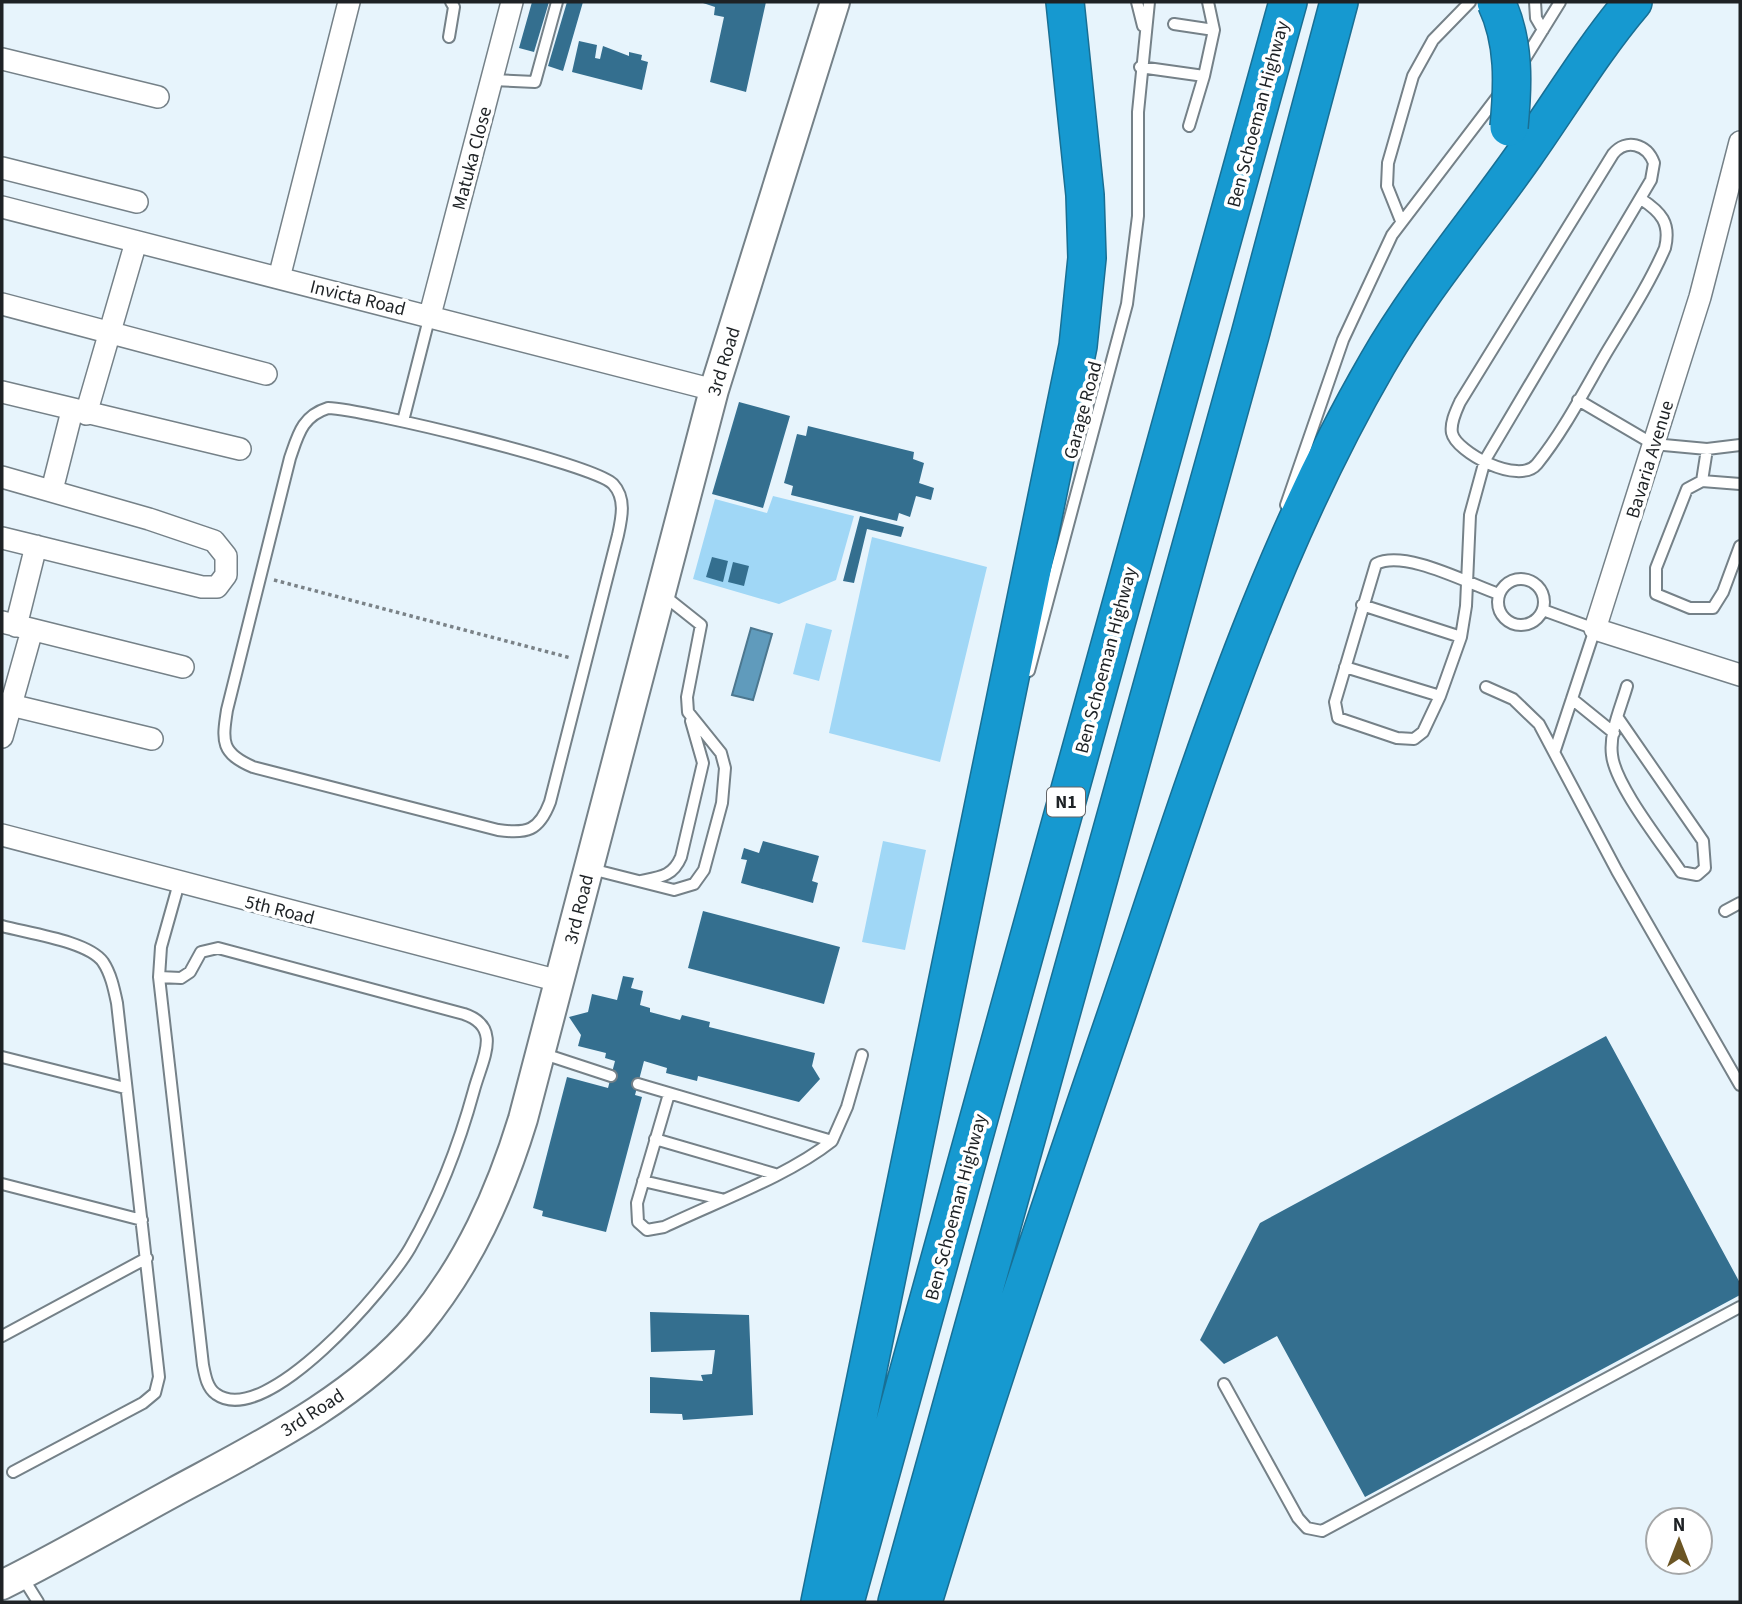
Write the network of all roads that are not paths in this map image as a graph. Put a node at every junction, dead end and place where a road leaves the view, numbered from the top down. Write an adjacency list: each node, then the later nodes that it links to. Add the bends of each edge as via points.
1 (349, 2): 38 (street)
2 (451, 2): 22 (lane)
3 (512, 2): 26 (street, Matuka Close)
4 (557, 2): 26 (lane, via 536,82)
5 (835, 2): 43 (street, 3rd Road)
6 (1066, 2): 27 (highway)
7 (1089, 2): 27 (highway, via 1079,37)
8 (1137, 2): 21 (lane, Garage Road)
9 (1149, 2): 21 (lane, Garage Road)
10 (1208, 2): 19 (lane)
11 (1288, 2): 120 (highway, Ben Schoeman Highway / N1)
12 (1339, 2): 121 (highway)
13 (1471, 2): 35 (lane, via 1433,40 1413,76 1388,163 1387,186)
14 (1496, 2): 37 (highway, bridge, via 1512,67 1509,127 1498,162)
15 (1535, 2): 20 (lane)
16 (1560, 2): 20 (lane)
17 (1633, 2): 37 (highway)
18 (1174, 24): 19 (lane)
19 (1214, 30): 25 (lane)
20 (1543, 30): 35 (lane, via 1518,70)
21 (1145, 36): 24 (lane, Garage Road)
22 (449, 37)
23 (2, 60): 28 (street)
24 (1140, 67): 25 (lane); 74 (lane, Garage Road, via 1138,216 1127,304)
25 (1204, 76): 29 (lane)
26 (492, 80): 40 (street, Matuka Close)
27 (1074, 89): 87 (highway, via 1087,258 1078,346)
28 (158, 97)
29 (1189, 127)
30 (1740, 142): 48 (street, Bavaria Avenue, via 1703,285)
31 (2, 167): 33 (street)
32 (1641, 199): 45 (lane, via 1666,222 1665,248); 52 (lane); 52 (lane, via 1654,163 1644,149 1623,145 1613,154 1460,402 1452,427 1454,439)
33 (137, 202)
34 (2, 207): 36 (street, Invicta Road)
35 (1401, 221): 57 (lane, via 1343,340)
36 (136, 242): 38 (street, Invicta Road); 41 (street)
37 (1447, 256): 67 (highway, via 1338,435)
38 (279, 278): 40 (street, Invicta Road)
39 (2, 304): 41 (street)
40 (430, 315): 43 (street, Invicta Road); 47 (lane)
41 (109, 333): 42 (street); 46 (street)
42 (265, 374)
43 (714, 390): 63 (street, 3rd Road)
44 (2, 392): 46 (street)
45 (1578, 400): 48 (lane); 52 (lane, via 1528,471 1513,473)
46 (79, 413): 50 (street); 56 (street)
47 (403, 421): 47 (lane, via 580,468 611,482 618,491 621,524 550,802 539,824 528,830 498,830 253,766 231,755 223,732 290,458 306,420 328,408)
48 (1653, 444): 51 (lane); 69 (street, Bavaria Avenue)
49 (1740, 445): 51 (lane)
50 (240, 449)
51 (1707, 449): 54 (lane)
52 (1485, 460): 62 (lane, via 1470,515)
53 (2, 477): 56 (street)
54 (1702, 481): 55 (lane); 61 (lane, via 1681,498 1656,568 1656,594 1690,608 1713,608)
55 (1740, 484)
56 (51, 490): 60 (street, via 214,541 224,549 226,575 217,587 202,587)
57 (1284, 511)
58 (1276, 537): 67 (lane)
59 (2, 538): 60 (street)
60 (36, 546): 68 (street)
61 (1740, 546)
62 (1467, 583): 64 (lane); 65 (lane, via 1407,560 1384,560 1373,568); 70 (lane)
63 (660, 592): 80 (lane, via 701,625); 89 (street, 3rd Road)
64 (1499, 594): 66 (lane, via 1503,617 1517,625 1533,622); 66 (lane, via 1509,582 1525,579 1539,587)
65 (1362, 605): 70 (lane); 72 (lane)
66 (1543, 610): 69 (lane)
67 (1254, 620): 122 (highway, via 1045,1220)
68 (17, 626): 71 (street); 79 (street)
69 (1595, 629): 73 (street); 78 (lane)
70 (1461, 637): 77 (lane)
71 (183, 667)
72 (1345, 667): 77 (lane); 77 (lane, via 1334,712 1338,718 1397,738 1415,739 1423,732)
73 (1740, 675)
74 (1027, 677)
75 (1626, 686): 82 (lane)
76 (1486, 687): 86 (lane, via 1528,712)
77 (1440, 696)
78 (1572, 699): 83 (lane); 86 (lane)
79 (6, 705): 84 (street); 85 (street)
80 (688, 712): 90 (lane, via 703,763 681,857 676,869 666,876); 90 (lane, via 721,753 725,768 722,803 704,870 694,884 674,890)
81 (1015, 714): 87 (lane)
82 (1618, 718): 83 (lane); 83 (lane, via 1703,841 1705,868 1697,875 1681,872 1625,788 1614,764)
83 (1614, 733)
84 (2, 737)
85 (152, 739)
86 (1555, 750): 102 (lane, via 1617,871)
87 (991, 783): 119 (highway)
88 (2, 835): 91 (street, 5th Road)
89 (588, 868): 90 (lane); 96 (street, 3rd Road)
90 (639, 881)
91 (179, 883): 95 (lane, via 161,947); 96 (street, 5th Road)
92 (1740, 903): 93 (lane)
93 (1725, 911)
94 (2, 926): 103 (lane, via 82,947 102,960 117,1003)
95 (159, 977): 95 (lane, via 203,1365 209,1387 216,1394 249,1397 302,1368 337,1338 408,1251 436,1200 466,1118 487,1042 486,1028 464,1014 218,948 201,952 181,978)
96 (559, 981): 97 (street, 3rd Road)
97 (541, 1053): 100 (lane); 117 (street, 3rd Road, via 505,1177 481,1230 446,1288 374,1368 302,1419)
98 (862, 1055): 106 (lane)
99 (2, 1057): 103 (lane)
100 (611, 1076)
101 (638, 1084): 104 (lane)
102 (1740, 1085)
103 (125, 1088): 111 (lane)
104 (669, 1094): 105 (lane); 106 (lane)
105 (655, 1139): 107 (lane); 108 (lane)
106 (832, 1140): 107 (lane)
107 (775, 1174): 110 (lane)
108 (643, 1181): 110 (lane); 110 (lane, via 638,1222 647,1230 664,1227)
109 (5, 1187): 111 (lane)
110 (721, 1199)
111 (142, 1220): 112 (lane)
112 (147, 1258): 114 (lane); 116 (lane, via 159,1365 155,1392 143,1403)
113 (1740, 1307): 115 (lane, via 1322,1531 1307,1528 1298,1518)
114 (2, 1336)
115 (1224, 1384)
116 (13, 1472)
117 (11, 1580): 118 (lane)
118 (38, 1602)
119 (820, 1602)
120 (845, 1602)
121 (897, 1602)
122 (923, 1602)

